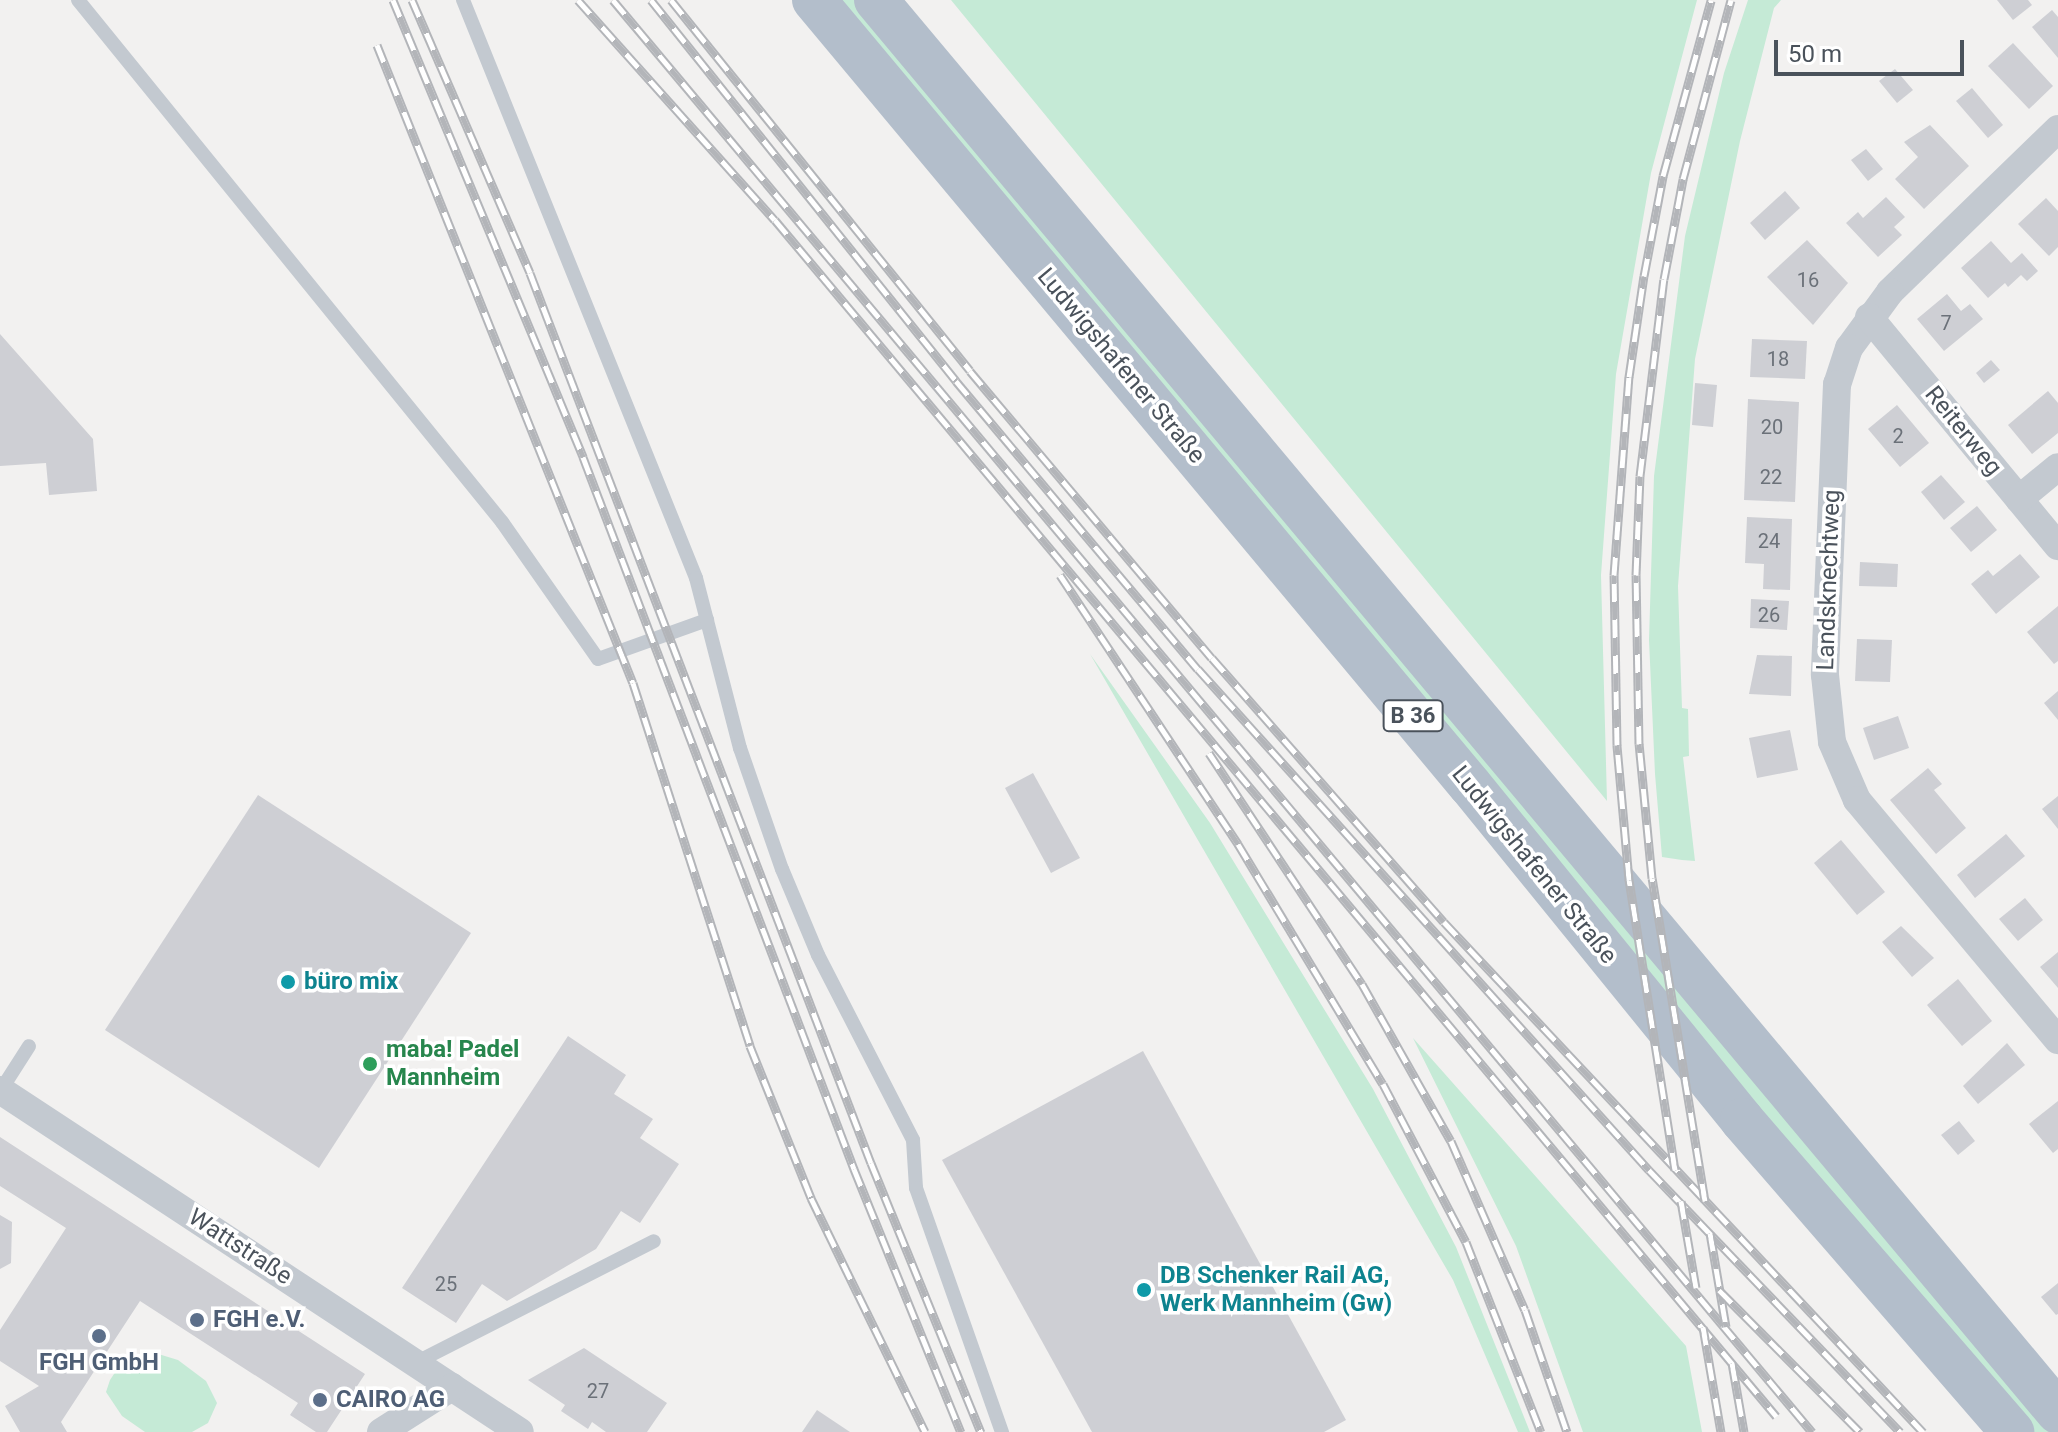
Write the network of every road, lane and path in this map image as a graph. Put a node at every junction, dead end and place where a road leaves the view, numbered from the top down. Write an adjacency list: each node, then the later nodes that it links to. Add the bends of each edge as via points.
1 (78, 0): 10 (lane, via 502,522 598,659)
2 (463, 0): 10 (lane, via 696,578)
3 (814, 0): 21 (main road, Ludwigshafener Straße / B 36, via 1470,785 1732,1109)
4 (876, 0): 17 (main road, Ludwigshafener Straße / B 36)
5 (2058, 129): 6 (street, Landsknechtweg)
6 (1869, 317): 8 (street, Reiterweg); 11 (street, Landsknechtweg, via 1849,348 1837,384 1825,675 1832,742 1857,800)
7 (2058, 467): 8 (street)
8 (2019, 499): 9 (street, Reiterweg)
9 (2058, 546)
10 (707, 620): 20 (lane, via 740,748 782,869 818,955 913,1140 916,1188)
11 (2058, 1040)
12 (29, 1046): 13 (lane)
13 (0, 1090): 15 (street, Wattstraße)
14 (654, 1241): 15 (lane)
15 (415, 1363): 16 (street, Wattstraße)
16 (452, 1387): 18 (street); 19 (street, Wattstraße)
17 (2058, 1412)
18 (381, 1432)
19 (520, 1432)
20 (1002, 1432)
21 (2012, 1432)

